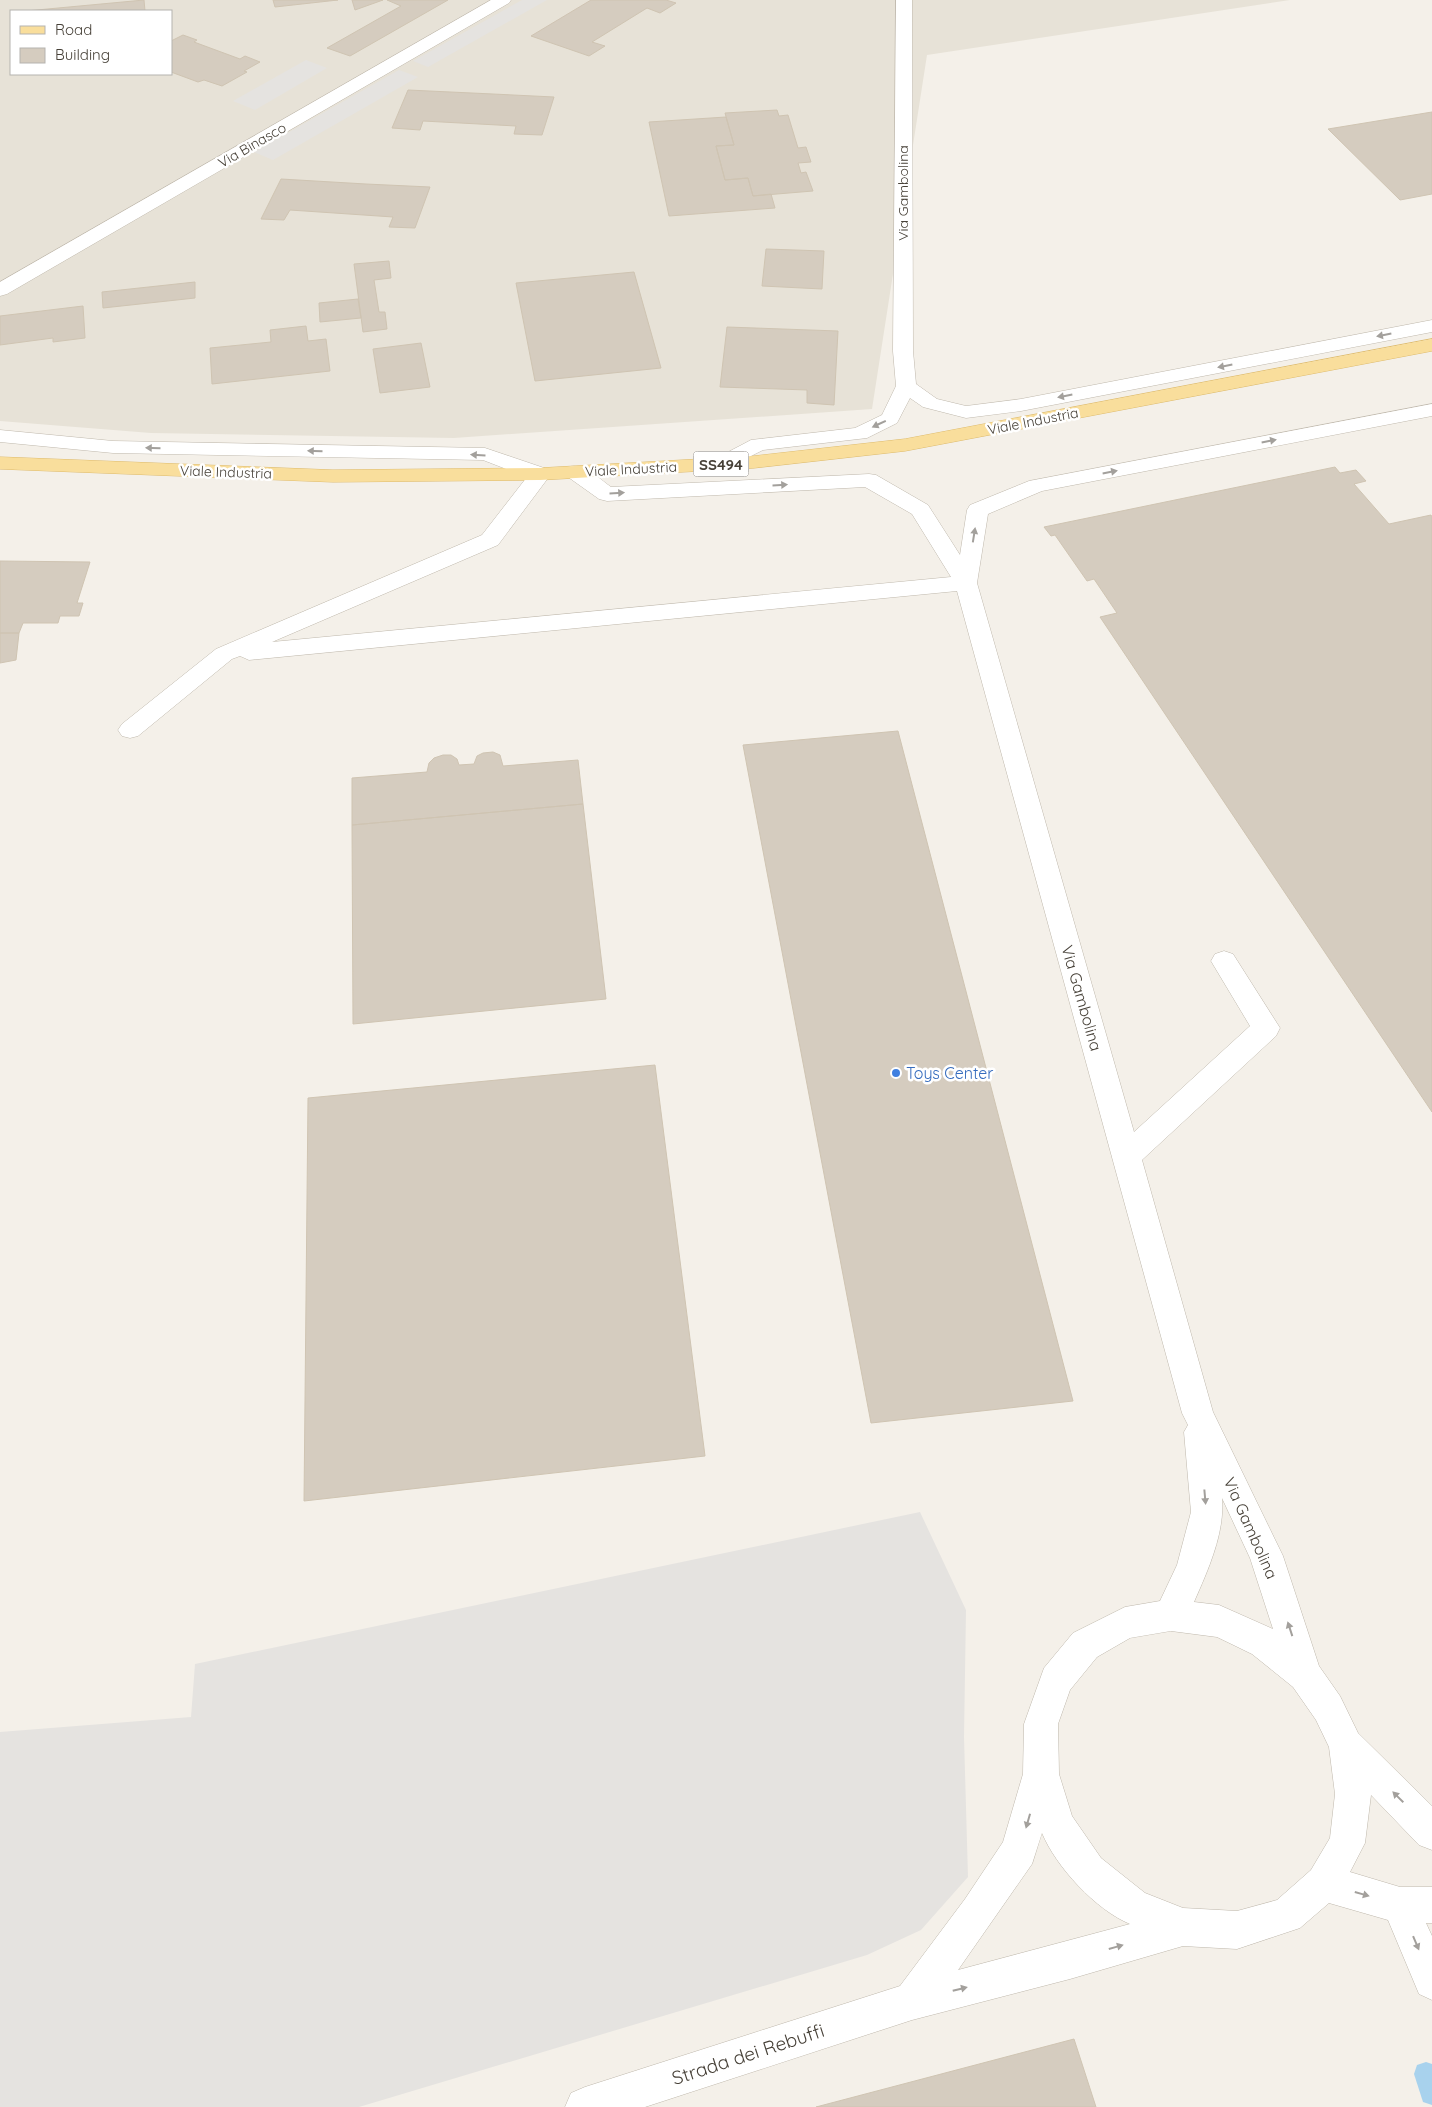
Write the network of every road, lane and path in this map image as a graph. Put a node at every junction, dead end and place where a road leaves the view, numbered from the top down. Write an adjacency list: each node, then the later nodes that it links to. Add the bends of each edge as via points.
1 (503, 0): 3 (street, Via Binasco)
2 (904, 0): 6 (street, Via Gambolina, via 903,351)
3 (0, 290)
4 (1432, 326): 6 (street, one-way to 6, via 1021,405 966,412 930,403)
5 (1432, 345): 10 (main road, Viale Industria / SS494, via 905,445)
6 (906, 386): 10 (street, one-way to 10, via 890,419 860,434 758,444)
7 (1432, 410): 13 (street, one-way to 7, via 978,510 1038,486)
8 (0, 436): 12 (street, one-way to 8, via 485,454 112,447)
9 (0, 463): 12 (main road, Viale Industria / SS494, via 333,476)
10 (720, 464): 11 (main road, Viale Industria / SS494)
11 (575, 472): 12 (main road, Viale Industria / SS494); 13 (street, one-way to 13, via 607,494 869,480 920,510)
12 (540, 474): 14 (street, via 490,540)
13 (966, 583): 14 (street); 17 (street, Via Gambolina)
14 (224, 654): 15 (street)
15 (130, 730)
16 (1224, 961): 17 (street, via 1266,1028)
17 (1126, 1157): 18 (street, Via Gambolina)
18 (1198, 1414): 19 (street, Via Gambolina, one-way to 19, via 1207,1512 1193,1566); 20 (street, Via Gambolina, one-way to 18, via 1266,1556)
19 (1171, 1615): 20 (street, Via Gambolina, via 1218,1621 1264,1642); 22 (street, Via Gambolina, via 1125,1623 1085,1645 1056,1680 1041,1724)
20 (1305, 1675): 21 (street, Via Gambolina, via 1328,1708)
21 (1346, 1745): 23 (street, one-way to 21); 24 (street, Via Gambolina, via 1353,1794 1346,1843)
22 (1041, 1774): 26 (street, Via Gambolina, via 1057,1825 1088,1870 1132,1906); 28 (street, one-way to 28, via 1019,1851)
23 (1432, 1832)
24 (1324, 1883): 25 (street, one-way to 25); 26 (street, Via Gambolina, via 1287,1915 1236,1930)
25 (1416, 1905): 27 (street, one-way to 27)
26 (1183, 1927): 28 (street, Strada dei Rebuffi, one-way to 26)
27 (1432, 1981)
28 (912, 2001): 29 (street, Strada dei Rebuffi)
29 (585, 2107)

